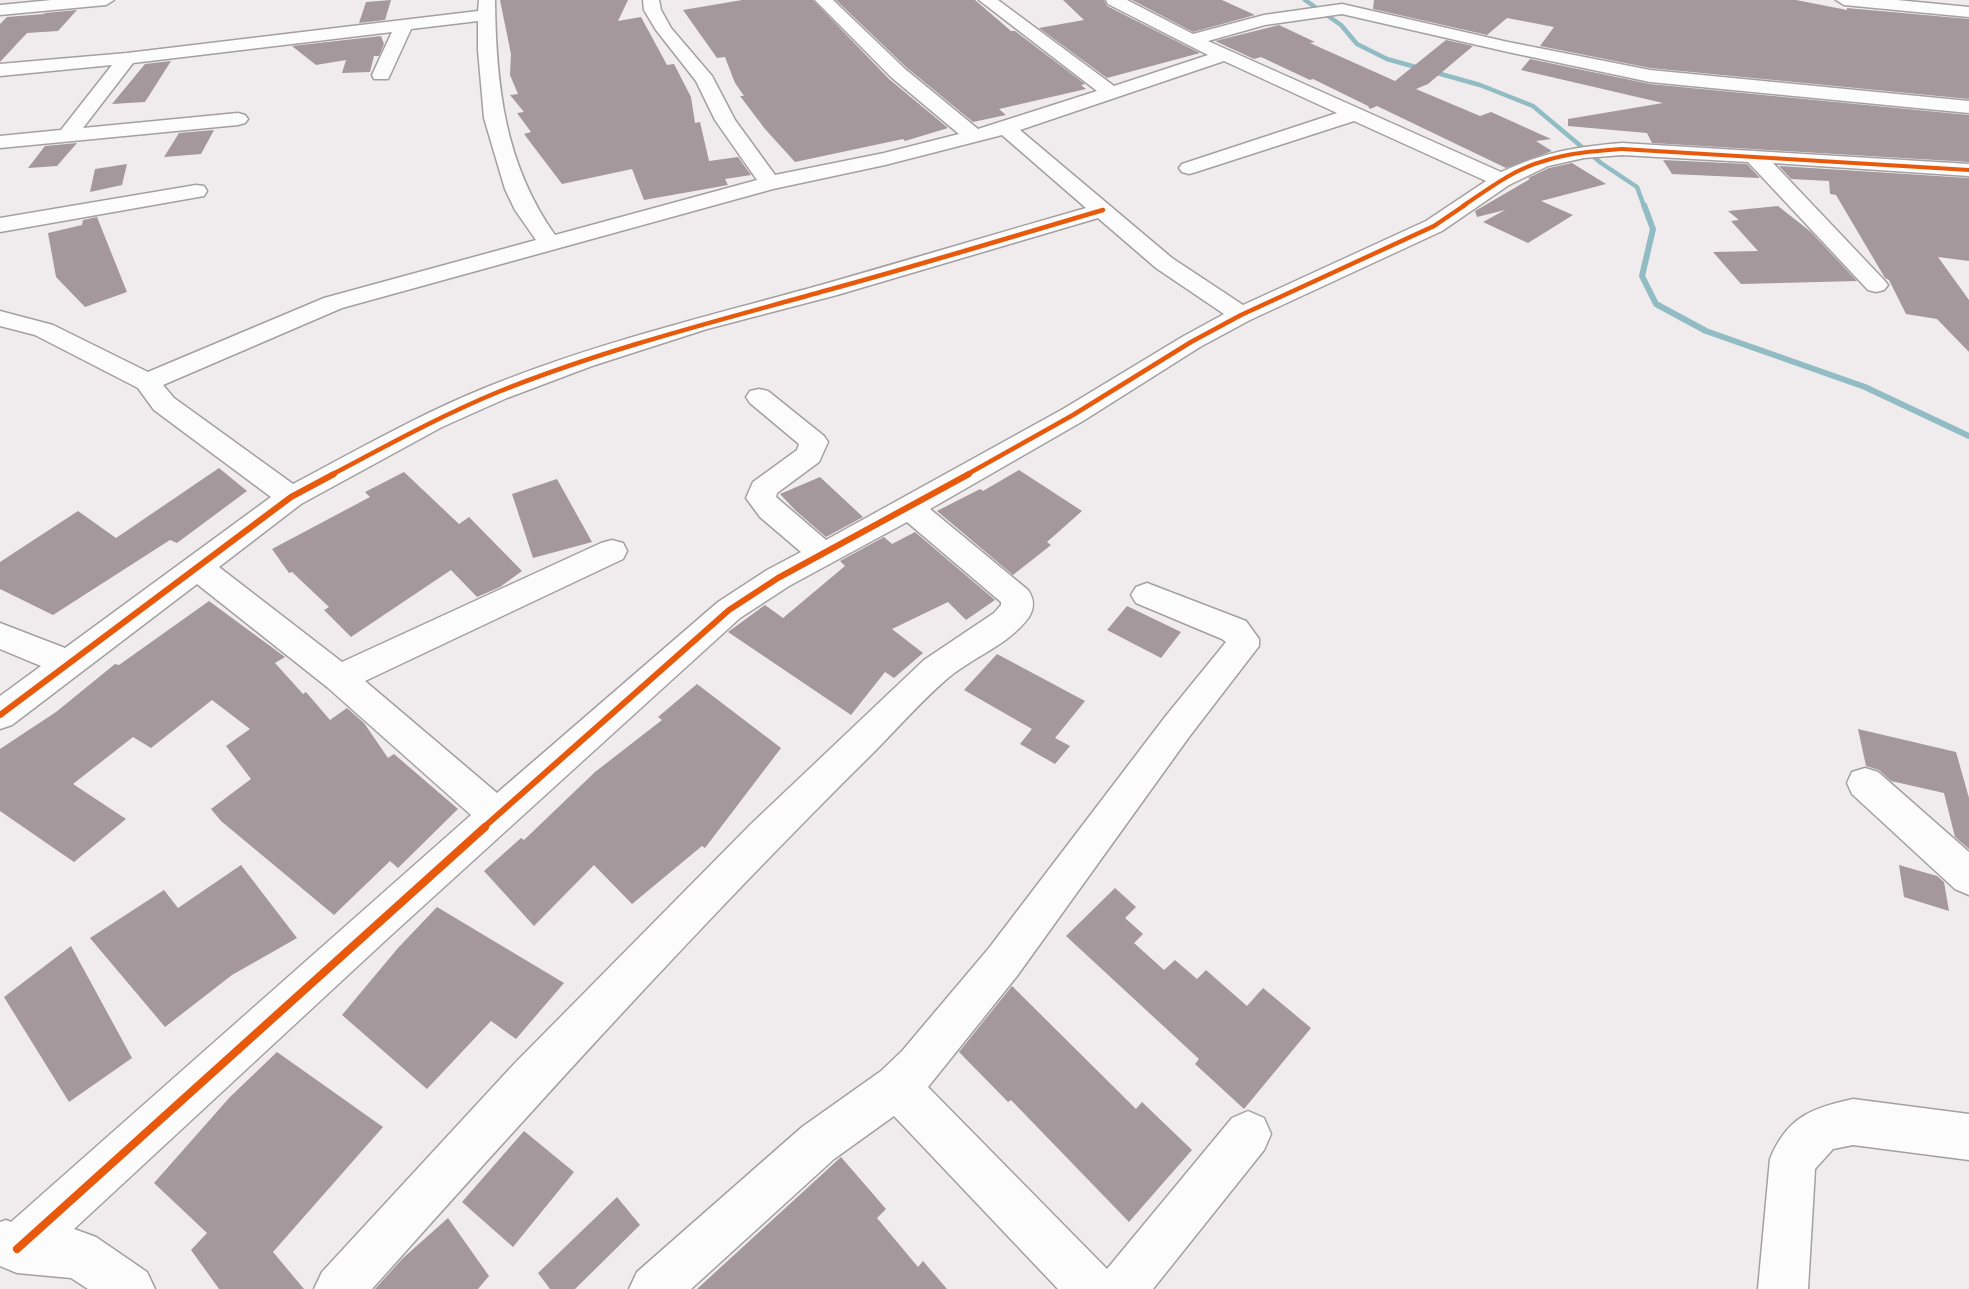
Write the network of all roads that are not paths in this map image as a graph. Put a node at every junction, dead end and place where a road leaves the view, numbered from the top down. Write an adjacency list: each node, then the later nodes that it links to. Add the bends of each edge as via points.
1 (106, 0): 8 (street)
2 (651, 0): 28 (street, via 651,8 664,30 688,56 719,110)
3 (823, 0): 22 (street, via 898,73)
4 (987, 0): 16 (street)
5 (1114, 0): 11 (street)
6 (1844, 0): 9 (street)
7 (487, 8): 10 (street); 32 (street, via 494,118 516,189)
8 (0, 10)
9 (1969, 12)
10 (404, 25): 13 (street); 15 (street)
11 (1191, 40): 12 (street); 17 (street, via 1264,20 1346,9 1650,76)
12 (1225, 55): 16 (street); 18 (street)
13 (127, 58): 14 (street); 21 (street)
14 (0, 70)
15 (381, 75)
16 (1112, 93): 20 (street)
17 (1969, 107)
18 (1355, 114): 25 (street); 27 (street)
19 (238, 119): 21 (street)
20 (1006, 128): 22 (street); 30 (street)
21 (68, 134): 23 (street)
22 (974, 136): 28 (street)
23 (0, 142)
24 (1754, 156): 26 (street); 27 (street, via 1632,149 1584,152 1542,161); 33 (street)
25 (1189, 168)
26 (1969, 170)
27 (1501, 180): 34 (street, via 1434,226)
28 (770, 183): 32 (street)
29 (196, 191): 31 (street)
30 (1103, 210): 34 (street, via 1164,262); 38 (street, via 698,324 583,361 432,421)
31 (0, 225)
32 (549, 243): 36 (street, via 333,303)
33 (1876, 285)
34 (1241, 315): 39 (street)
35 (0, 318): 36 (street, via 44,330)
36 (147, 382): 38 (street, via 164,404)
37 (759, 397): 41 (street, via 814,442 809,455 763,489 761,498)
38 (291, 496): 42 (street)
39 (908, 507): 41 (street); 56 (street, via 1017,598 1017,609 1005,622 936,669 764,836 530,1080)
40 (612, 551): 46 (street)
41 (824, 555): 49 (street, via 778,578 729,610)
42 (198, 568): 45 (street); 46 (street)
43 (1147, 595): 51 (street, via 1234,630 1243,639 1242,645 1003,962)
44 (0, 635): 45 (street)
45 (70, 664): 47 (street)
46 (339, 678): 49 (street)
47 (0, 715)
48 (1865, 783): 50 (street)
49 (497, 815): 54 (street)
50 (1969, 877)
51 (897, 1087): 57 (street, via 819,1143); 58 (street)
52 (1248, 1134): 59 (street)
53 (1969, 1137): 60 (street, via 1853,1122 1821,1129 1793,1159)
54 (9, 1245): 55 (street, via 79,1254)
55 (130, 1289)
56 (339, 1289)
57 (654, 1289)
58 (1092, 1289)
59 (1122, 1289)
60 (1783, 1289)

